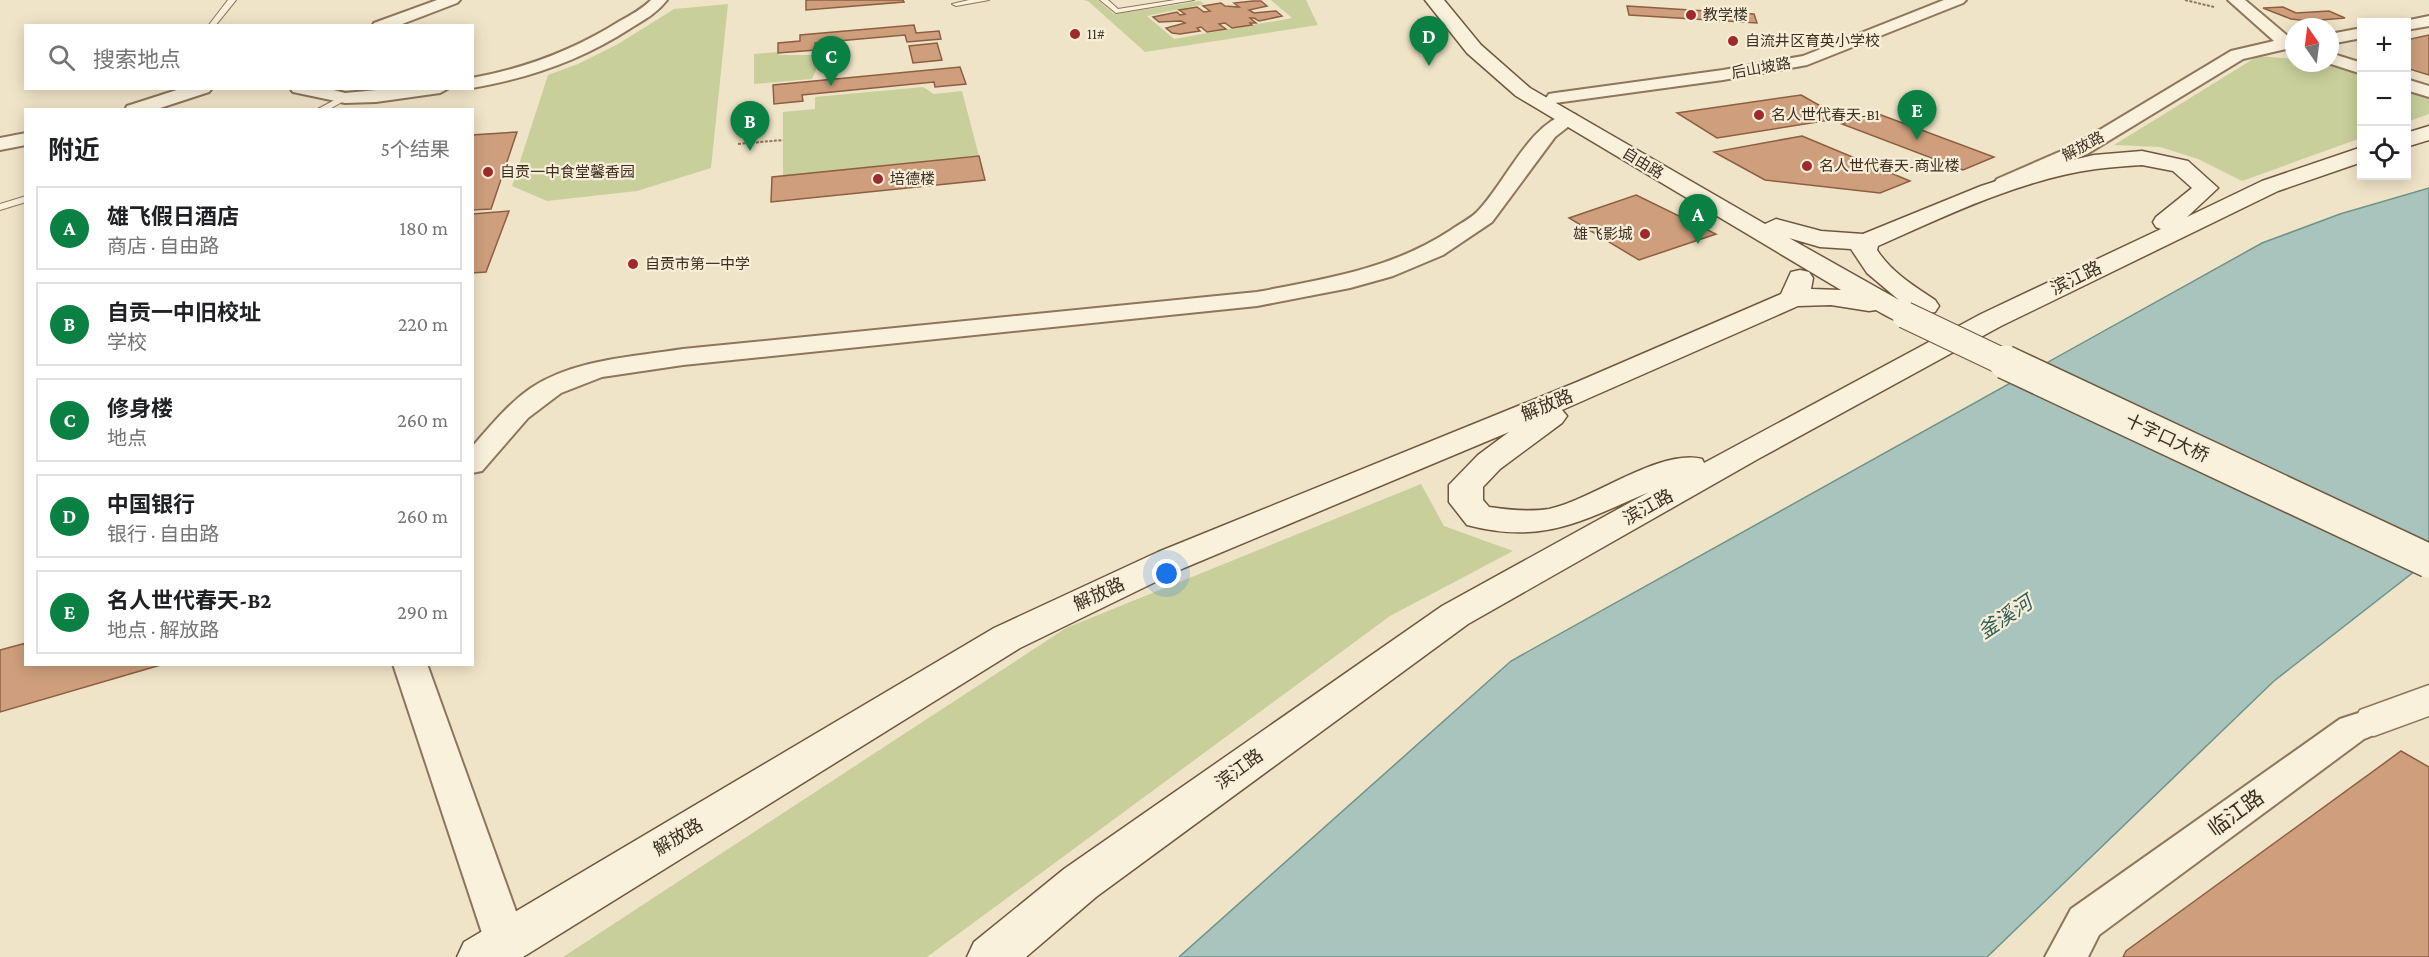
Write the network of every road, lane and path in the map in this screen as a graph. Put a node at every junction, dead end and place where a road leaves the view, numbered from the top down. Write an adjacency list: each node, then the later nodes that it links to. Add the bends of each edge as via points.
1 (232, 0): 15 (lane)
2 (452, 0): 16 (street)
3 (659, 0): 24 (street, via 596,45 521,73)
4 (985, 0): 12 (lane)
5 (1104, 0): 6 (lane, via 1116,11)
6 (1190, 0)
7 (1434, 0): 34 (main road, 自由路, via 1493,68)
8 (1450, 0): 31 (main road, 自由路, via 1510,67)
9 (1958, 0): 31 (street, 后山坡路, via 1807,60)
10 (2185, 0): 13 (path)
11 (2236, 0): 20 (street)
12 (956, 4)
13 (2216, 8)
14 (2429, 21): 17 (street)
15 (213, 24)
16 (386, 24)
17 (2411, 24)
18 (2357, 34): 19 (street)
19 (2339, 37)
20 (2285, 39)
21 (2285, 45): 42 (street, 解放路, via 2237,55 2080,150)
22 (2339, 61): 23 (street)
23 (2357, 68)
24 (474, 83)
25 (2411, 86): 29 (street)
26 (197, 90): 32 (street)
27 (308, 90): 30 (street)
28 (426, 90): 30 (street)
29 (2429, 92)
30 (345, 98): 33 (lane)
31 (1555, 98): 45 (main road, 自由路)
32 (140, 108)
33 (324, 108)
34 (1569, 120): 45 (main road, 自由路); 52 (street, via 1548,133 1484,218 1435,250 1385,271 1257,299 683,357 602,369 552,387 516,416)
35 (2429, 133): 36 (main road)
36 (2411, 138)
37 (24, 139): 39 (street)
38 (783, 140): 40 (path)
39 (0, 144)
40 (738, 144)
41 (2357, 155): 47 (main road, 滨江路, via 2270,186)
42 (1986, 191): 46 (main road, 解放路); 47 (main road, via 2094,162 2132,157 2158,159 2200,178 2206,188 2168,217)
43 (24, 200): 44 (lane)
44 (0, 207)
45 (1777, 235): 46 (main road); 48 (main road, via 1798,263 1800,276); 49 (main road, 自由路)
46 (1866, 242): 49 (main road, via 1864,250 1876,267)
47 (2149, 243): 51 (main road, 滨江路, via 1991,320)
48 (1791, 298): 49 (main road, via 1840,297); 50 (main road, 解放路)
49 (1915, 310): 53 (main road, 十字口大桥); 54 (main road, 十字口大桥, bridge)
50 (1588, 388): 51 (main road, via 1489,462 1466,485 1466,502 1479,517 1519,522 1556,519 1669,472); 58 (main road, 解放路, via 1172,560 1007,638)
51 (1747, 452): 59 (main road, 滨江路, via 1455,615 1080,883)
52 (474, 463)
53 (2429, 540)
54 (2429, 561)
55 (411, 666): 58 (street)
56 (2429, 700): 57 (main road, 临江路)
57 (2374, 721): 60 (street, 临江路, via 2352,729 2085,922)
58 (494, 949)
59 (991, 957)
60 (2066, 957)

